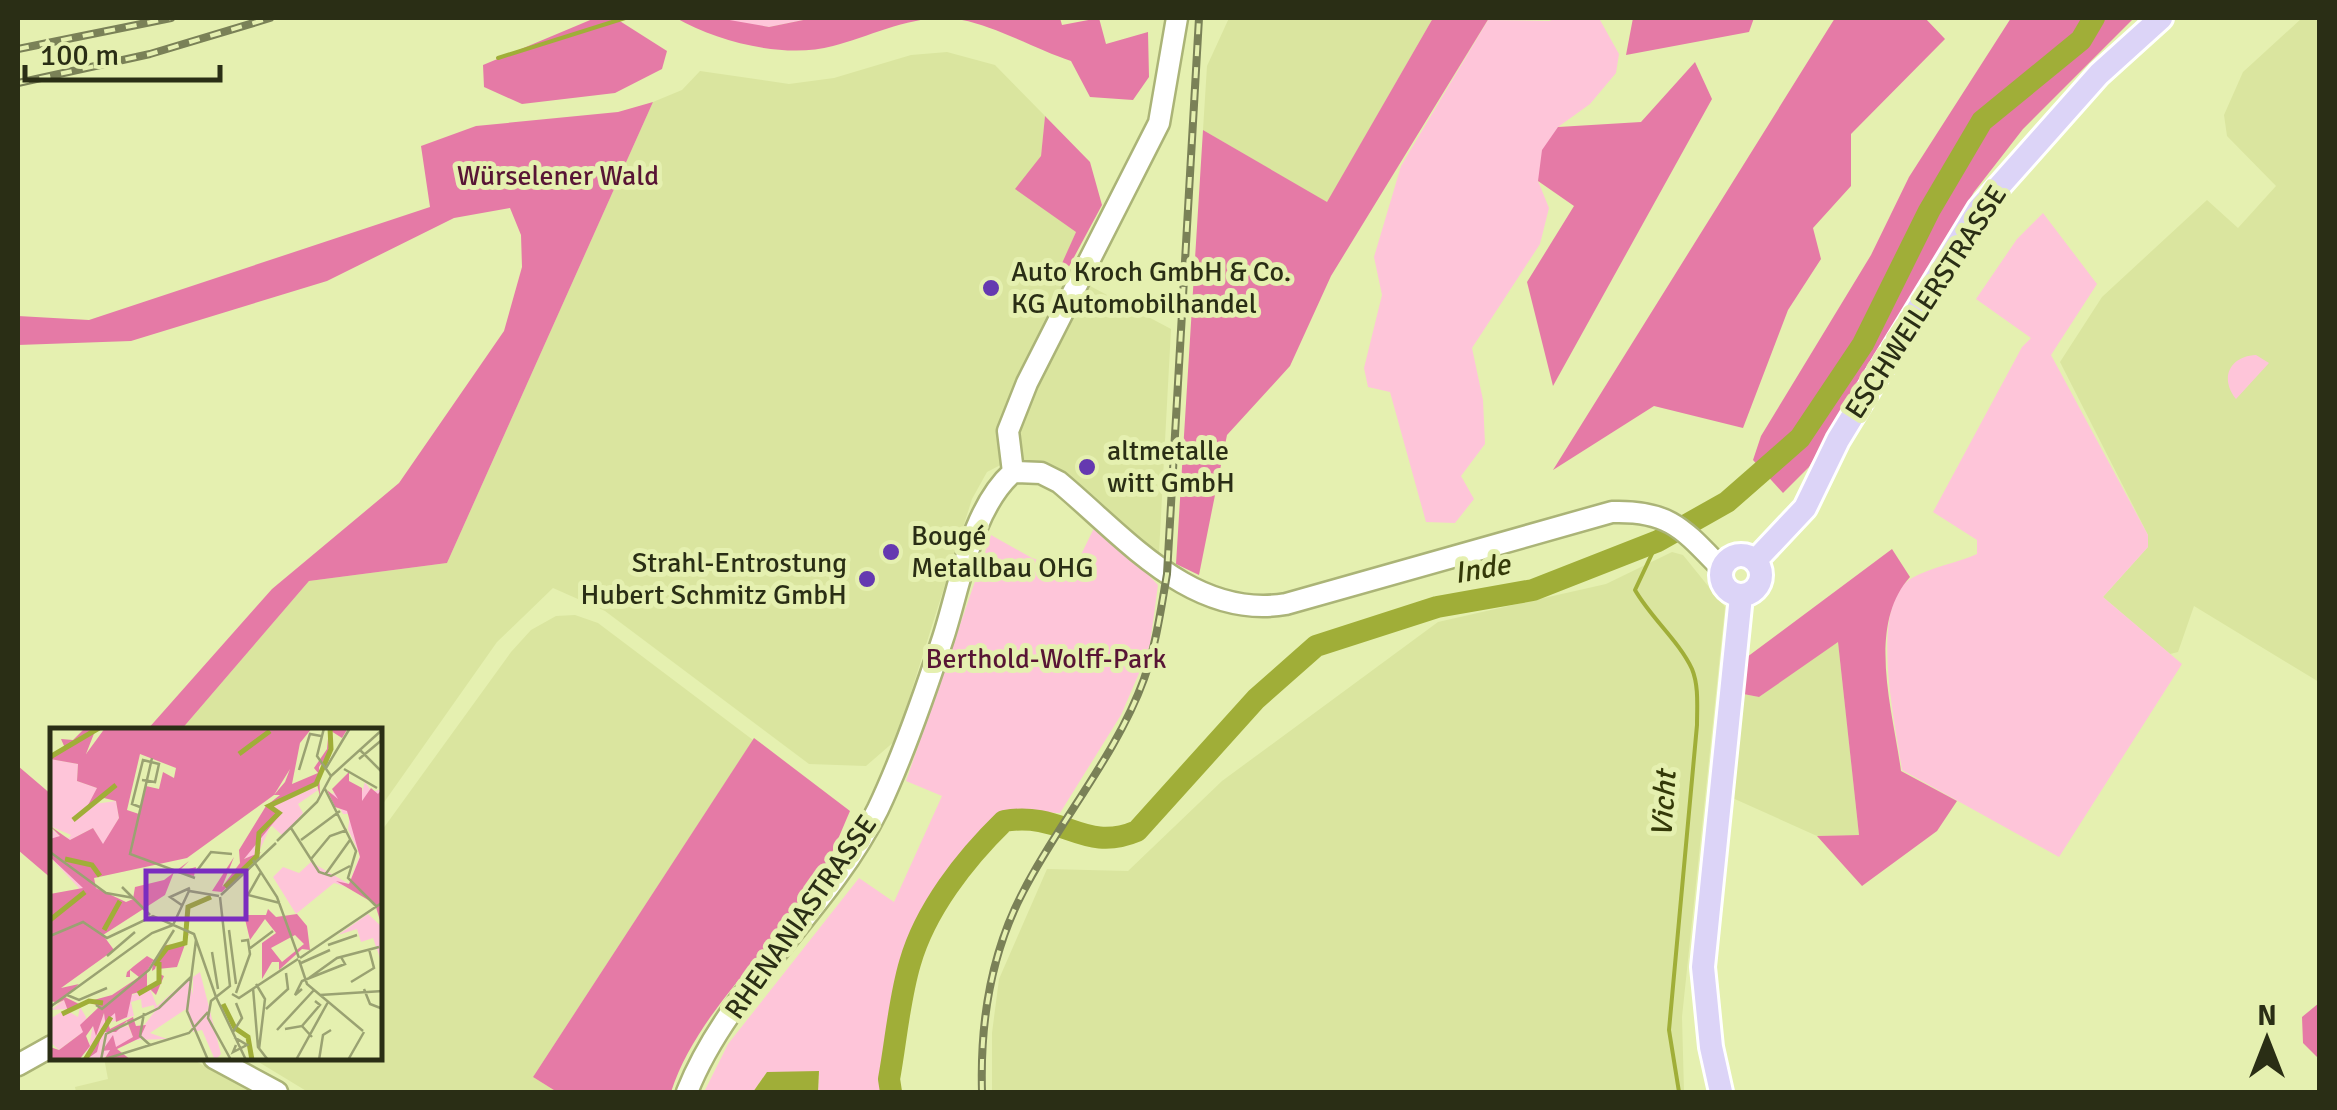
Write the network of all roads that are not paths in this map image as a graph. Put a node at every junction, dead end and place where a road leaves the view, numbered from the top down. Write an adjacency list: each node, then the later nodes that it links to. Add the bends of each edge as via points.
1 (1177, 18): 3 (main road, via 1159,124 1027,383 1008,430)
2 (2161, 18): 4 (main road, ESCHWEILERSTRASSE, via 2099,74 1979,209 1838,440 1804,508)
3 (1013, 472): 5 (main road, via 1059,482 1167,574 1240,607 1286,604 1612,512 1670,519); 11 (main road, RHENANIASTRASSE, via 989,500 877,812 714,1039)
4 (1755, 561): 5 (main road, via 1738,555); 6 (main road, via 1759,585)
5 (1722, 569): 6 (main road, via 1725,588)
6 (1740, 596): 12 (main road, via 1703,967)
7 (50, 1047): 9 (main road)
8 (218, 1060): 10 (main road)
9 (18, 1065)
10 (277, 1092)
11 (687, 1092)
12 (1721, 1092)

